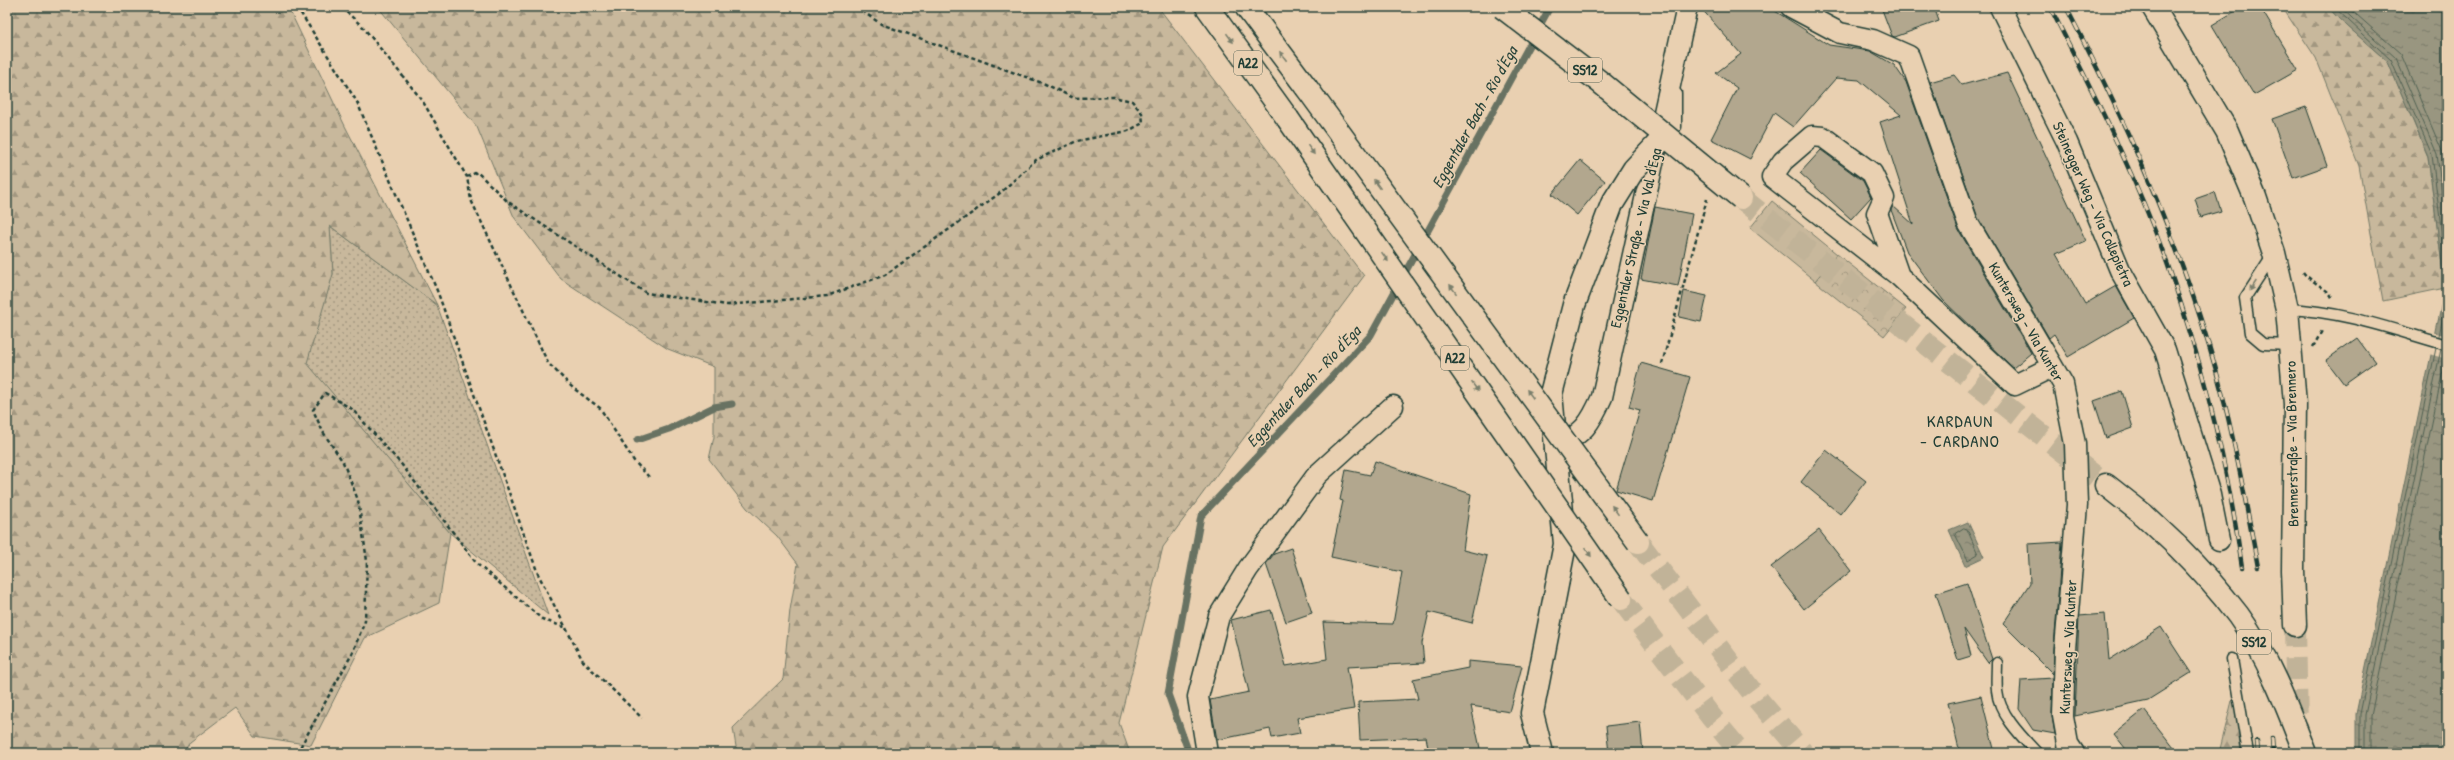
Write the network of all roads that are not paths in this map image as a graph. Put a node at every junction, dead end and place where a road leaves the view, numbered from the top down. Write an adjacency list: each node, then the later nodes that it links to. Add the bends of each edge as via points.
1 (1207, 7): 22 (main road, A22, one-way to 22, bridge, via 1288,119)
2 (1246, 7): 21 (main road, A22, one-way to 2, bridge)
3 (1502, 7): 9 (main road, SS12, bridge, via 1600,82)
4 (1687, 7): 8 (street, Eggentaler Straße - Via Val d'Ega)
5 (1791, 7): 16 (street, Kuntersweg - Via Kunter, via 1840,34 1873,40 1909,56 1968,223)
6 (2000, 7): 20 (street, Steinegger Weg - Via Collepietra, via 2067,142 2120,270 2165,350 2210,495)
7 (2153, 7): 11 (main road, Brennerstraße - Via Brennero, via 2227,132 2255,197)
8 (1675, 63): 9 (lane); 18 (street, Eggentaler Straße - Via Val d'Ega, via 1602,397 1591,421 1581,432)
9 (1671, 131): 10 (main road, SS12, bridge); 18 (main road, bridge, via 1634,169 1612,204 1574,305 1551,394)
10 (1742, 198)
11 (2274, 253): 13 (main road, Brennerstraße - Via Brennero); 14 (lane, one-way to 14, via 2245,298 2250,334 2263,344)
12 (1898, 276): 12 (street, via 1877,213 1884,198 1872,173 1823,137 1812,136 1783,161 1772,177); 16 (street, via 2015,385)
13 (2287, 309): 14 (main road, Brennerstraße - Via Brennero); 15 (lane, via 2330,313)
14 (2291, 345): 23 (main road, Brennerstraße - Via Brennero, via 2295,404)
15 (2447, 345)
16 (2052, 366): 29 (street, Kuntersweg - Via Kunter, via 2063,384 2075,444 2077,505 2065,649 2063,716 2068,744)
17 (1393, 406): 26 (street, via 1317,475 1248,570 1219,616 1198,697)
18 (1555, 450): 27 (main road, via 1565,544 1532,714)
19 (2106, 485): 31 (main road, SS12, bridge, via 2144,515 2177,546 2205,574 2239,616 2268,667)
20 (2219, 540)
21 (1638, 542)
22 (1621, 599)
23 (2295, 625)
24 (2232, 659): 30 (lane)
25 (1997, 663): 28 (lane, via 1997,692 2006,715)
26 (1207, 753)
27 (1542, 753)
28 (2037, 753)
29 (2074, 753)
30 (2248, 753)
31 (2305, 753)

